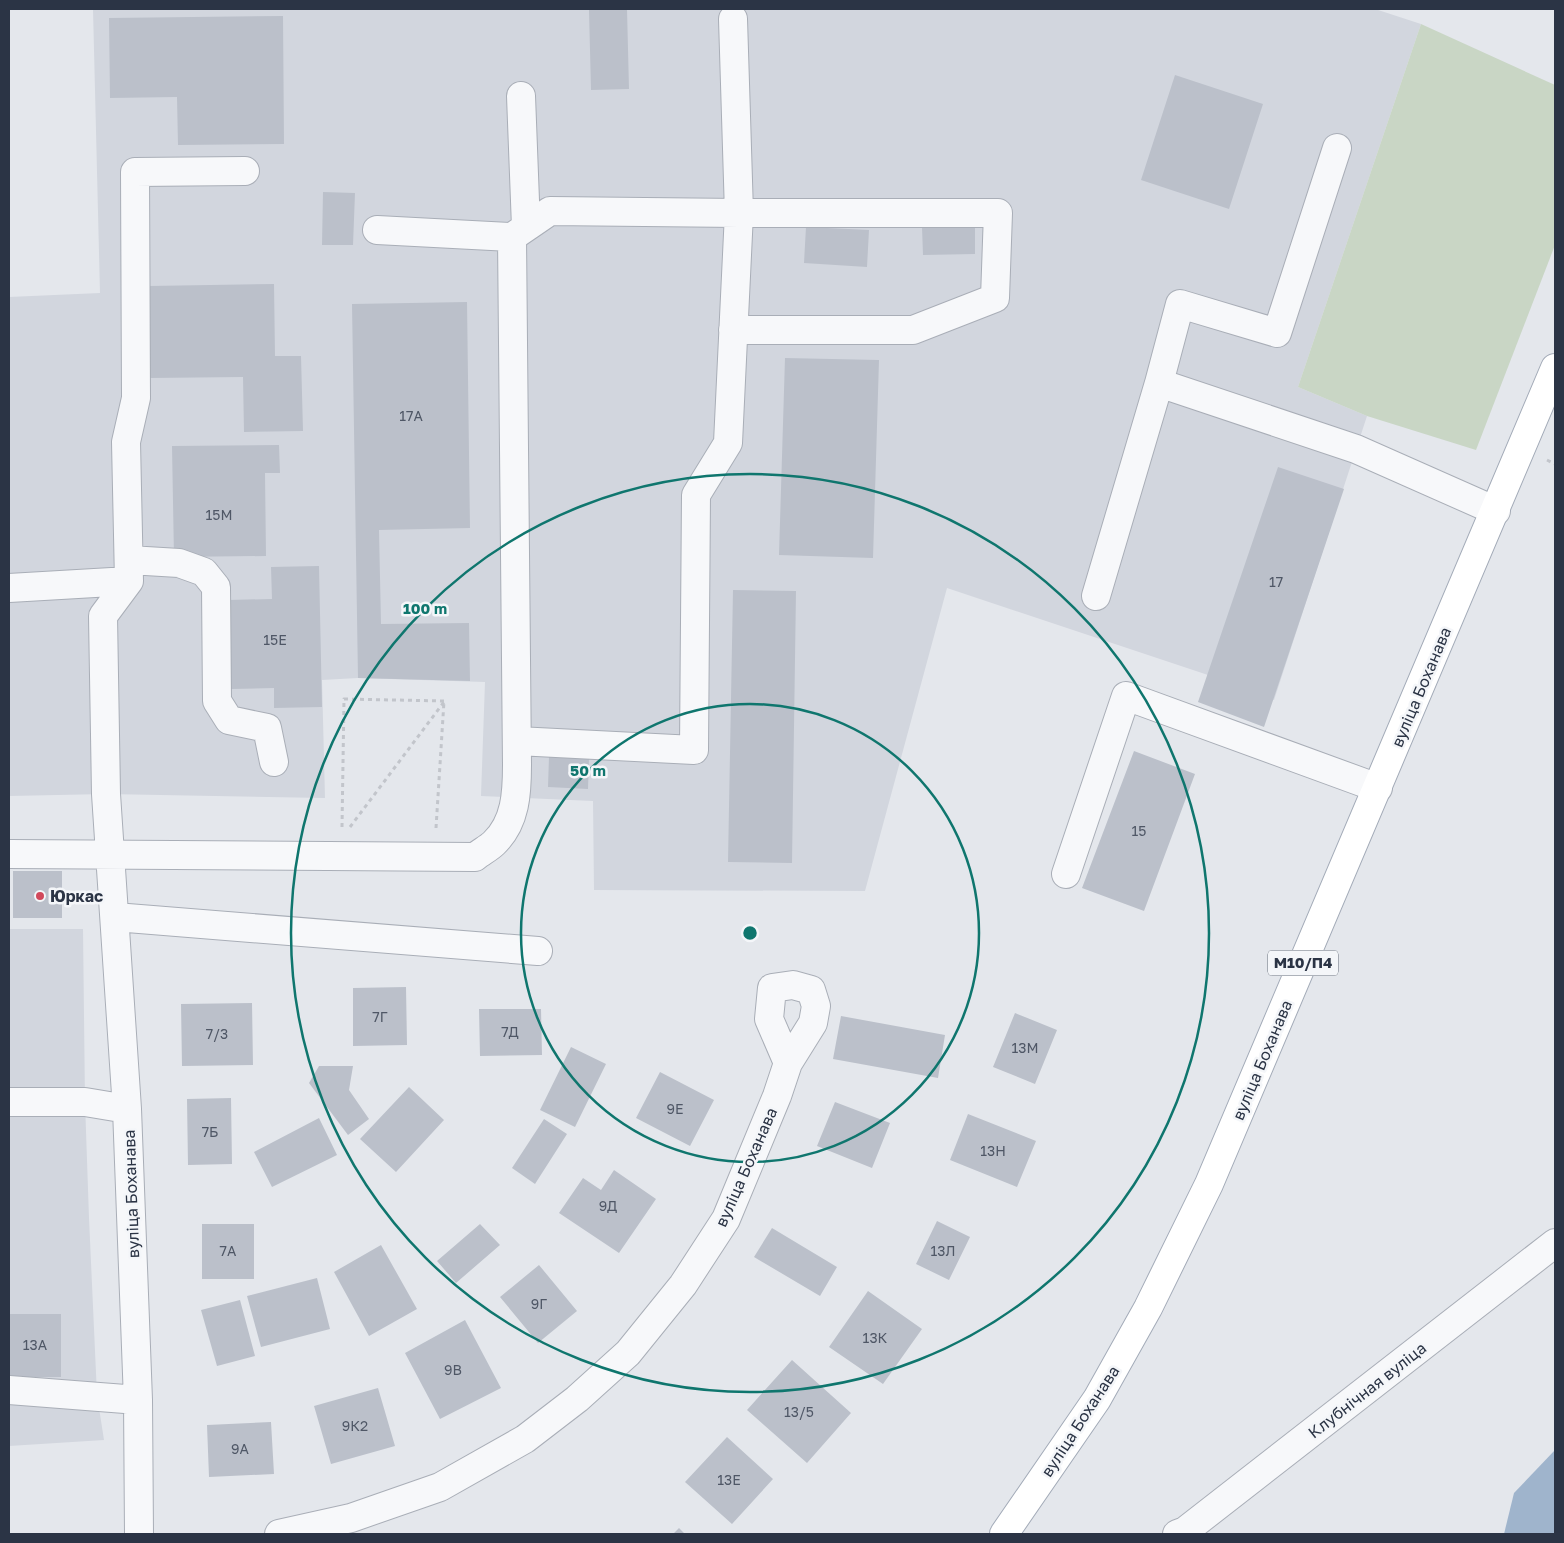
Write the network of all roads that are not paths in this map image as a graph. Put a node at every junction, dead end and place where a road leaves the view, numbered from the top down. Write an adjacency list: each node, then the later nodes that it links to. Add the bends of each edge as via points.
1 (733, 19): 5 (street)
2 (521, 96): 7 (street)
3 (1337, 148): 10 (street, via 1276,333 1180,304)
4 (245, 171): 12 (street, via 135,172 136,398 126,442)
5 (739, 214): 7 (street, via 550,211); 8 (street); 8 (street, via 998,214 995,298 913,330)
6 (377, 230): 7 (street)
7 (519, 232): 15 (street)
8 (733, 330): 15 (street, via 728,443 696,495 694,750)
9 (1555, 368): 11 (main road, вуліца Боханава / М10/П4)
10 (1159, 383): 11 (street, via 1356,449); 14 (street)
11 (1496, 510): 17 (main road, вуліца Боханава / М10/П4)
12 (129, 570): 13 (street); 16 (street, via 179,563 204,572 216,586 217,701 229,720 266,728); 19 (street, вуліца Боханава, via 103,616)
13 (9, 588)
14 (1096, 596)
15 (517, 741): 19 (street, via 516,797 510,820 495,842 475,856)
16 (274, 762)
17 (1378, 788): 20 (street, via 1126,696); 31 (main road, вуліца Боханава / М10/П4, via 1209,1184 1148,1308 1097,1399)
18 (9, 854): 19 (street)
19 (110, 855): 21 (street, вуліца Боханава)
20 (1066, 874)
21 (115, 917): 22 (street); 25 (street, вуліца Боханава)
22 (538, 952)
23 (788, 1063): 30 (street, вуліца Боханава, via 726,1219 683,1285 628,1353 577,1399 525,1439 440,1487 351,1518)
24 (9, 1102): 25 (street, via 85,1102)
25 (128, 1109): 28 (street, вуліца Боханава)
26 (1555, 1243): 32 (street, Клубнічная вуліца, via 1185,1531)
27 (9, 1390): 28 (street)
28 (138, 1400): 29 (street, вуліца Боханава)
29 (139, 1534)
30 (279, 1534)
31 (1004, 1534)
32 (1177, 1534)

